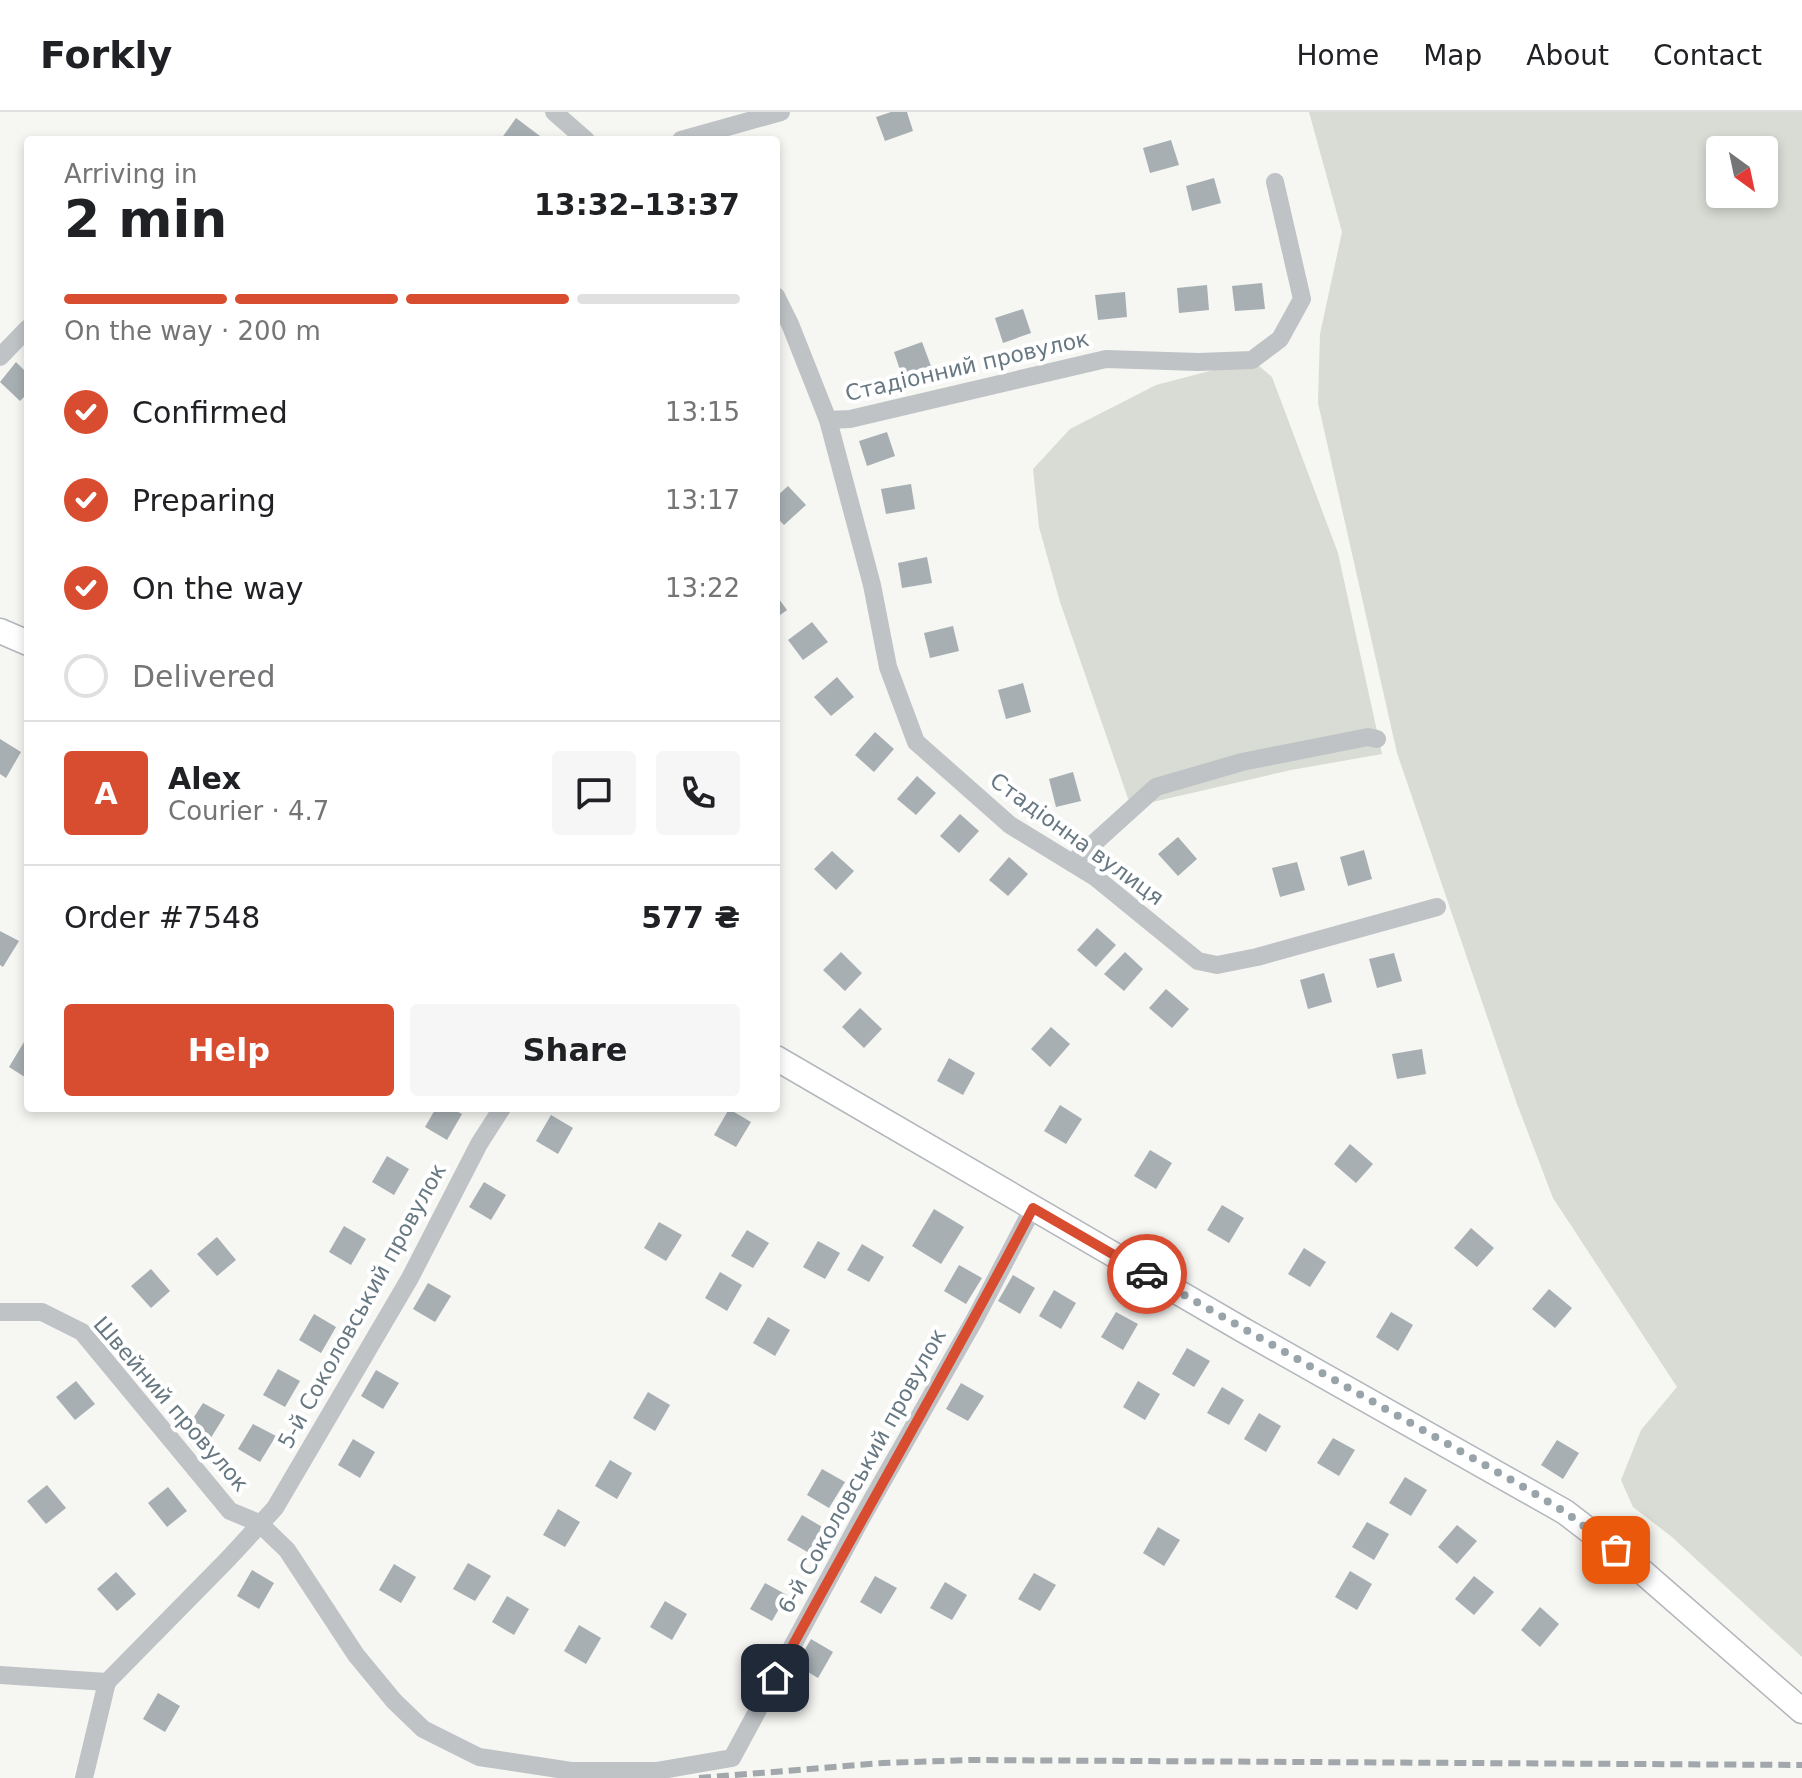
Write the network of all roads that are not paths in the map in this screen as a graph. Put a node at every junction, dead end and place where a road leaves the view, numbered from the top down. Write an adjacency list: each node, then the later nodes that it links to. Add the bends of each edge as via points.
1 (554, 112): 3 (street)
2 (781, 112): 4 (street)
3 (581, 136)
4 (695, 136)
5 (1275, 182): 9 (street, Стадіонний провулок, via 1302,299 1280,339 1252,360 1106,359)
6 (780, 304): 9 (street, Стадіонна вулиця)
7 (24, 332): 8 (street)
8 (0, 357)
9 (828, 420): 13 (street, Стадіонна вулиця, via 888,667 916,742 1010,825)
10 (0, 631): 11 (street)
11 (24, 641)
12 (1377, 739): 13 (street, via 1242,762 1156,787)
13 (1072, 863): 14 (street, Стадіонна вулиця, via 1198,961 1217,965)
14 (1437, 907)
15 (780, 1060): 17 (street)
16 (499, 1112): 19 (street, 5-й Соколовський провулок, via 410,1278 275,1508)
17 (1033, 1208): 22 (street, via 1565,1512 1638,1568); 23 (street, 6-й Соколовський провулок)
18 (0, 1312): 19 (street, Швейний провулок, via 42,1312 82,1332 230,1511)
19 (259, 1523): 21 (street, 5-й Соколовський провулок); 23 (street, Швейний провулок, via 287,1550 356,1655 394,1701 423,1729 479,1757 571,1771 656,1771)
20 (0, 1675): 21 (street)
21 (107, 1682): 24 (street)
22 (1802, 1711)
23 (732, 1758)
24 (84, 1778)

